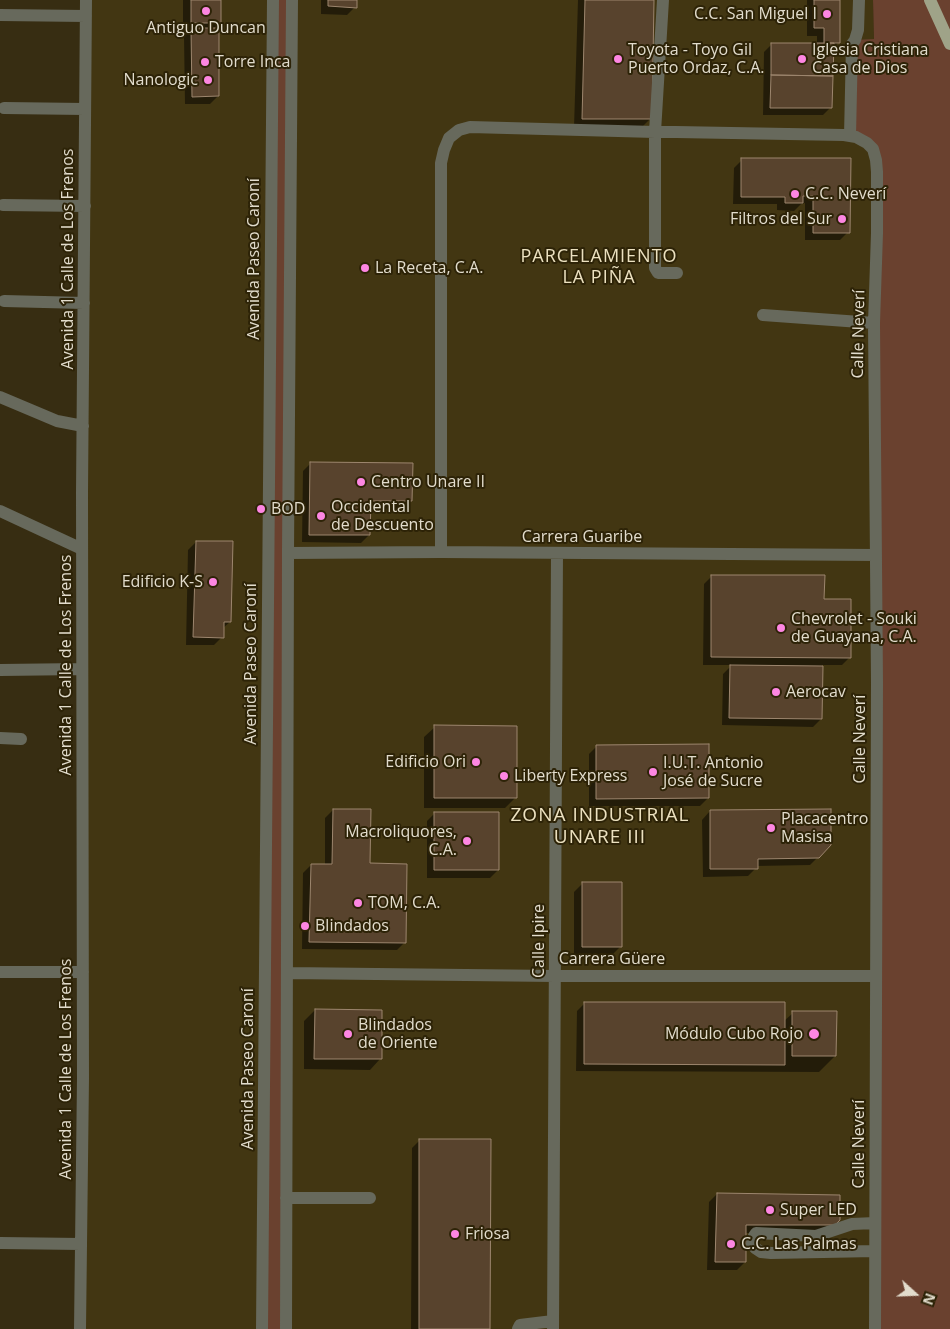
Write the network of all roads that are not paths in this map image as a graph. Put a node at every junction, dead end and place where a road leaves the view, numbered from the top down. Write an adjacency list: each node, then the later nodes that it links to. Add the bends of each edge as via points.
1 (86, 0): 8 (street, Avenida 1 Calle de Los Frenos)
2 (273, 0): 46 (street, Avenida Paseo Caroní)
3 (292, 0): 26 (street)
4 (663, 0): 12 (street)
5 (859, 0): 13 (street, via 858,30 852,44)
6 (930, 0): 9 (main road)
7 (0, 15): 8 (street)
8 (86, 16): 11 (street, Avenida 1 Calle de Los Frenos)
9 (950, 44)
10 (4, 108): 11 (street)
11 (85, 109): 15 (street, Avenida 1 Calle de Los Frenos)
12 (655, 132): 13 (street); 16 (street, via 655,268 658,273); 25 (street, via 470,127 449,138 441,163)
13 (850, 136): 20 (street, Calle Neverí, via 867,143 876,160)
14 (3, 205): 15 (street)
15 (85, 206): 18 (street, Avenida 1 Calle de Los Frenos)
16 (678, 273)
17 (4, 301): 18 (street)
18 (84, 303): 22 (street, Avenida 1 Calle de Los Frenos)
19 (763, 315): 20 (street)
20 (874, 323): 28 (street, Calle Neverí)
21 (0, 397): 22 (street, via 57,421)
22 (83, 426): 24 (street, Avenida 1 Calle de Los Frenos)
23 (0, 511): 24 (street)
24 (82, 549): 29 (street, Avenida 1 Calle de Los Frenos)
25 (440, 552): 26 (street, Carrera Guaribe); 27 (street, Carrera Guaribe)
26 (288, 553): 35 (street)
27 (557, 554): 28 (street, Carrera Guaribe); 36 (street, Calle Ipire)
28 (876, 555): 37 (street, Calle Neverí)
29 (82, 669): 30 (street); 34 (street, Avenida 1 Calle de Los Frenos)
30 (0, 670)
31 (0, 738): 32 (street)
32 (21, 739)
33 (0, 972): 34 (street)
34 (83, 972): 42 (street, Avenida 1 Calle de Los Frenos)
35 (287, 973): 36 (street, Carrera Güere); 38 (street)
36 (555, 976): 37 (street, Carrera Güere); 44 (street, Calle Ipire)
37 (876, 976): 40 (street, Calle Neverí)
38 (286, 1198): 39 (street); 47 (street)
39 (370, 1198)
40 (875, 1223): 43 (street, Calle Neverí); 43 (street, via 852,1224 816,1236 756,1233 752,1244 761,1252 771,1253)
41 (0, 1243): 42 (street)
42 (81, 1244): 45 (street, Avenida 1 Calle de Los Frenos)
43 (875, 1250): 49 (street, Calle Neverí)
44 (553, 1325): 48 (street, via 520,1325)
45 (80, 1329)
46 (262, 1329)
47 (286, 1329)
48 (518, 1329)
49 (875, 1329)

